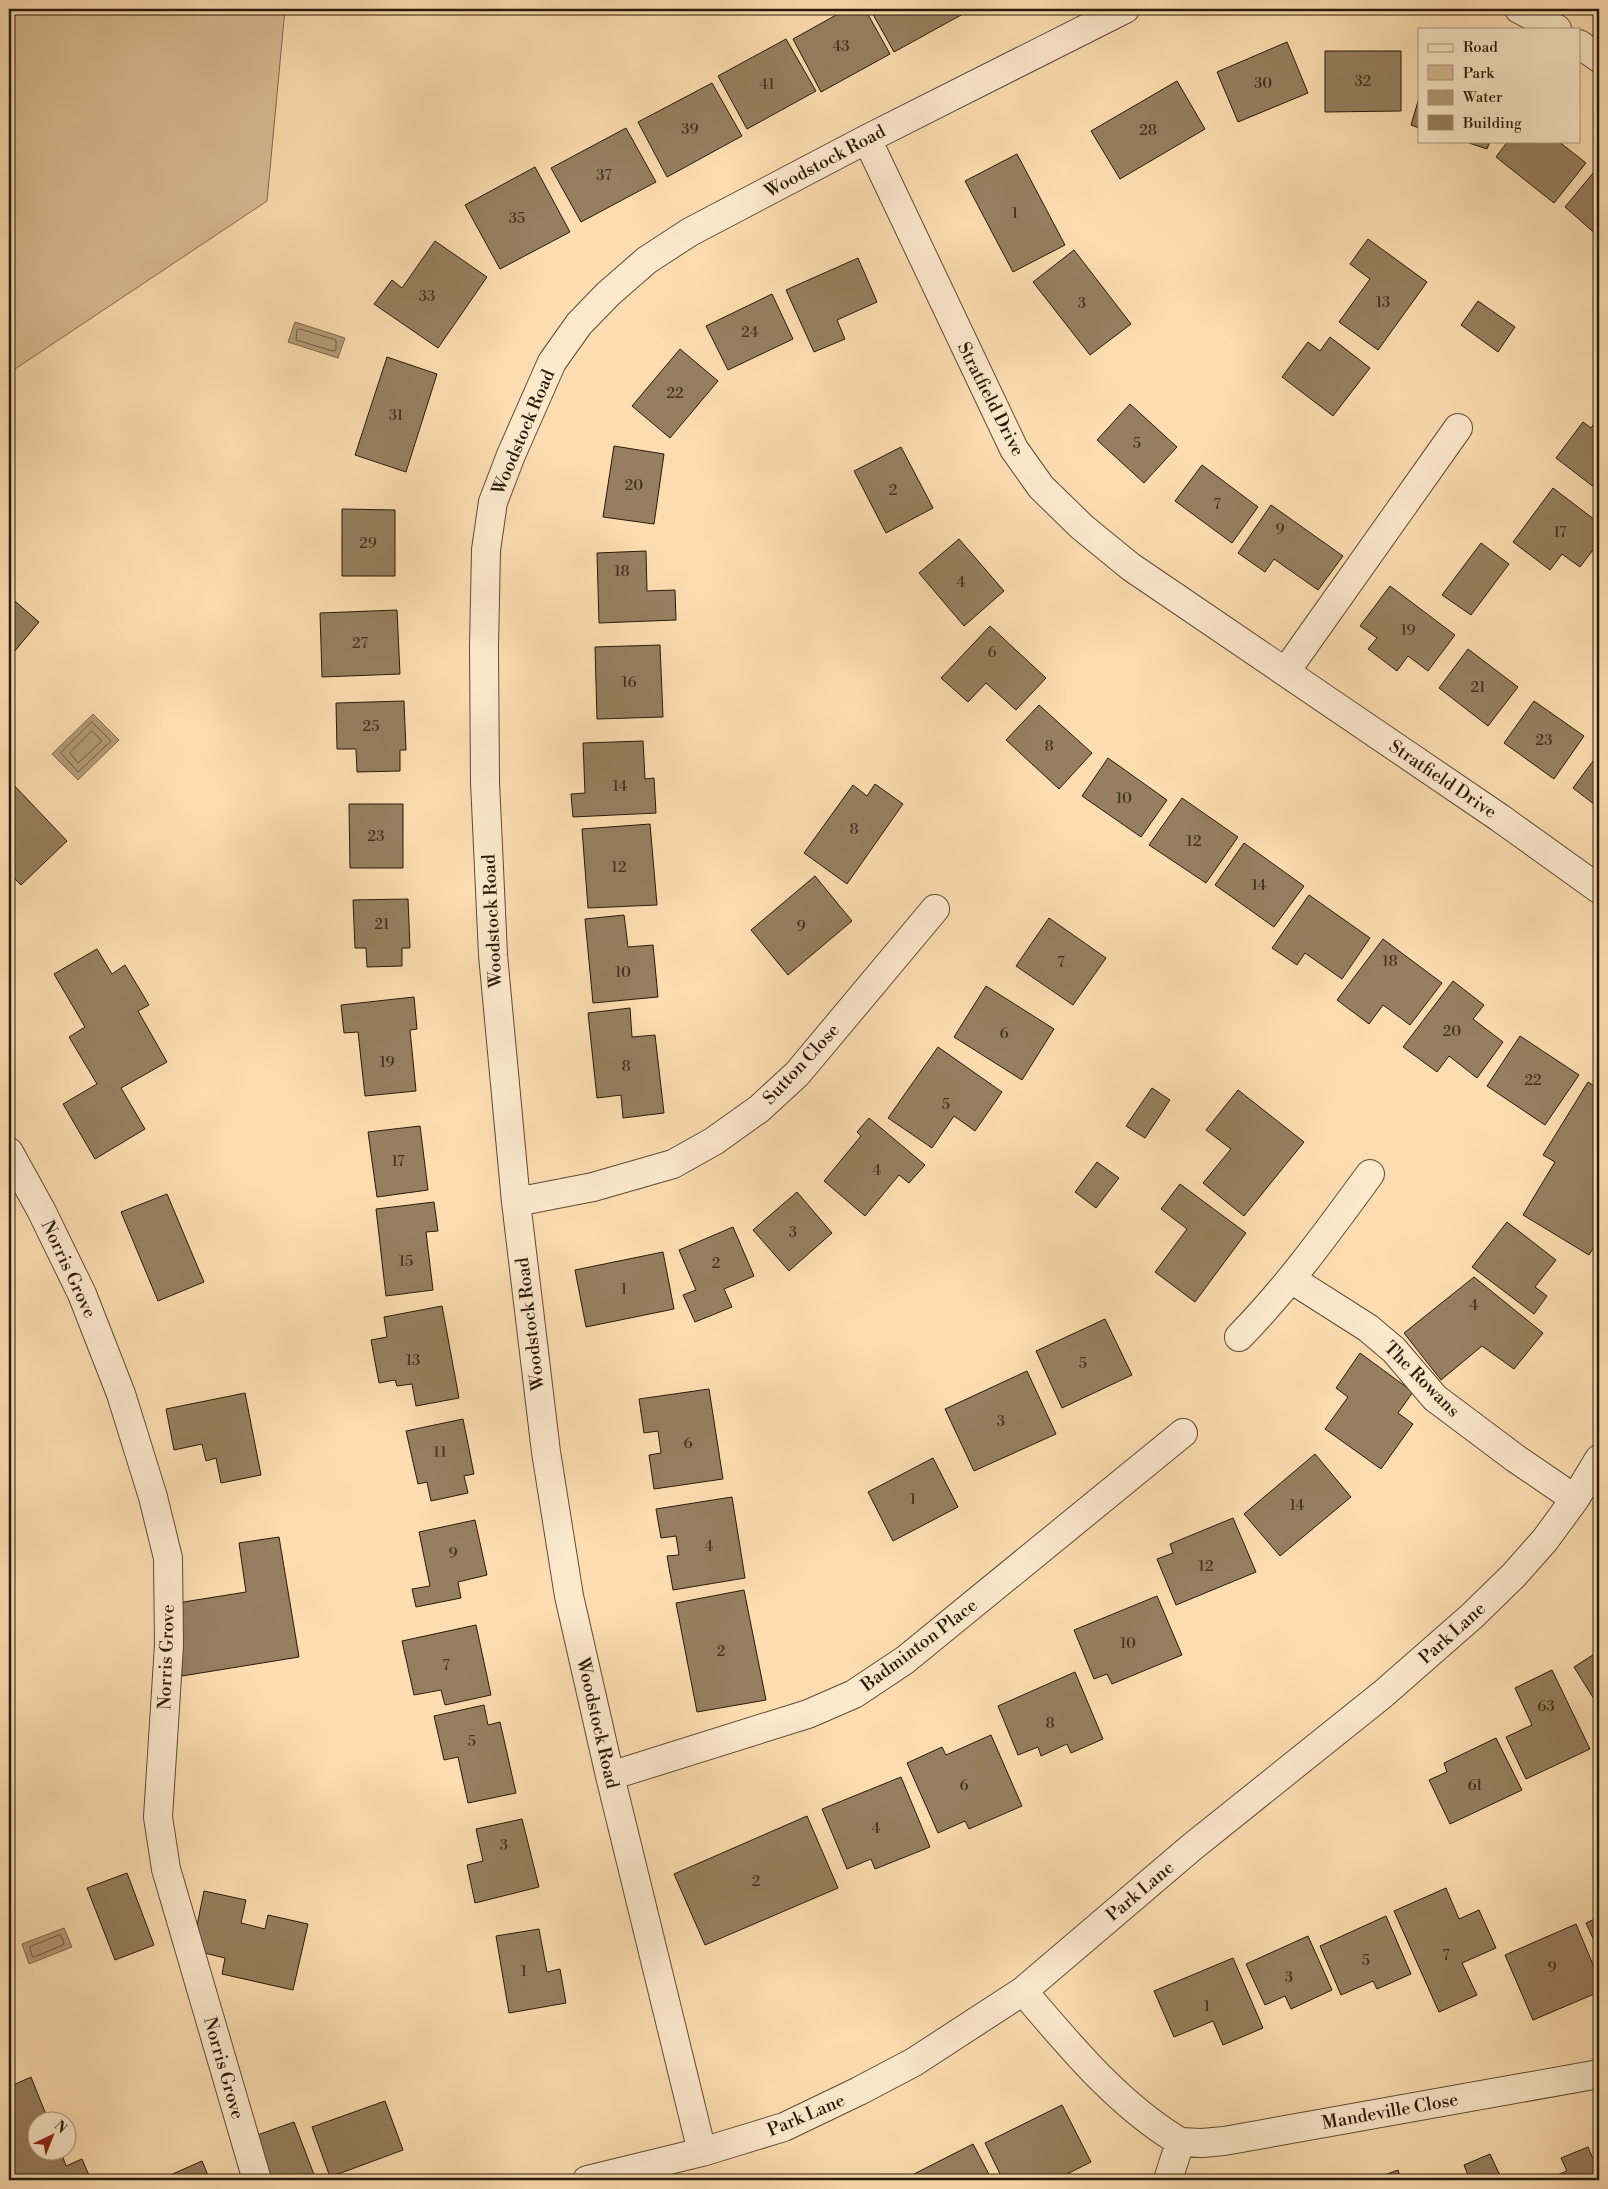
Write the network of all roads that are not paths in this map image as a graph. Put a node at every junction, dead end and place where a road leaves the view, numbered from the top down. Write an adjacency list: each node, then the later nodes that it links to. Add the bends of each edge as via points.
1 (1125, 9): 6 (street, Woodstock Road)
2 (1519, 9): 3 (street)
3 (1555, 28)
4 (1580, 45): 5 (street)
5 (1599, 58)
6 (867, 139): 8 (street, Stratfield Drive, via 986,394 1014,449 1041,487 1082,527 1131,567); 13 (street, Woodstock Road, via 690,232 647,260 608,294 579,324 552,362 510,455 493,502 486,550 485,782 493,956)
7 (1458, 428): 8 (street)
8 (1286, 671): 9 (street, Stratfield Drive)
9 (1599, 890)
10 (936, 909): 13 (street, Sutton Close, via 797,1074 759,1109 714,1141 673,1164 593,1187)
11 (9, 1152): 24 (street, Norris Grove, via 82,1294 118,1385 153,1497 168,1558 168,1645 158,1817 166,1869)
12 (1370, 1174): 14 (street)
13 (516, 1202): 19 (street, Woodstock Road, via 546,1452 566,1577)
14 (1291, 1279): 15 (street); 18 (street, The Rowans, via 1368,1328 1394,1350 1435,1398)
15 (1239, 1337)
16 (1183, 1433): 19 (street, Badminton Place, via 913,1654 854,1694 808,1714)
17 (1599, 1459): 18 (street, Park Lane)
18 (1575, 1499): 20 (street, Park Lane, via 1514,1575 1427,1656 1192,1847)
19 (610, 1776): 23 (street, Woodstock Road)
20 (1023, 1991): 22 (street, via 1064,2040 1110,2087 1157,2128); 23 (street, Park Lane, via 914,2062 859,2091 784,2127)
21 (1599, 2074): 22 (street, Mandeville Close, via 1224,2141)
22 (1180, 2142): 26 (street)
23 (702, 2152): 25 (street, Park Lane)
24 (257, 2180)
25 (587, 2180)
26 (1168, 2180)

